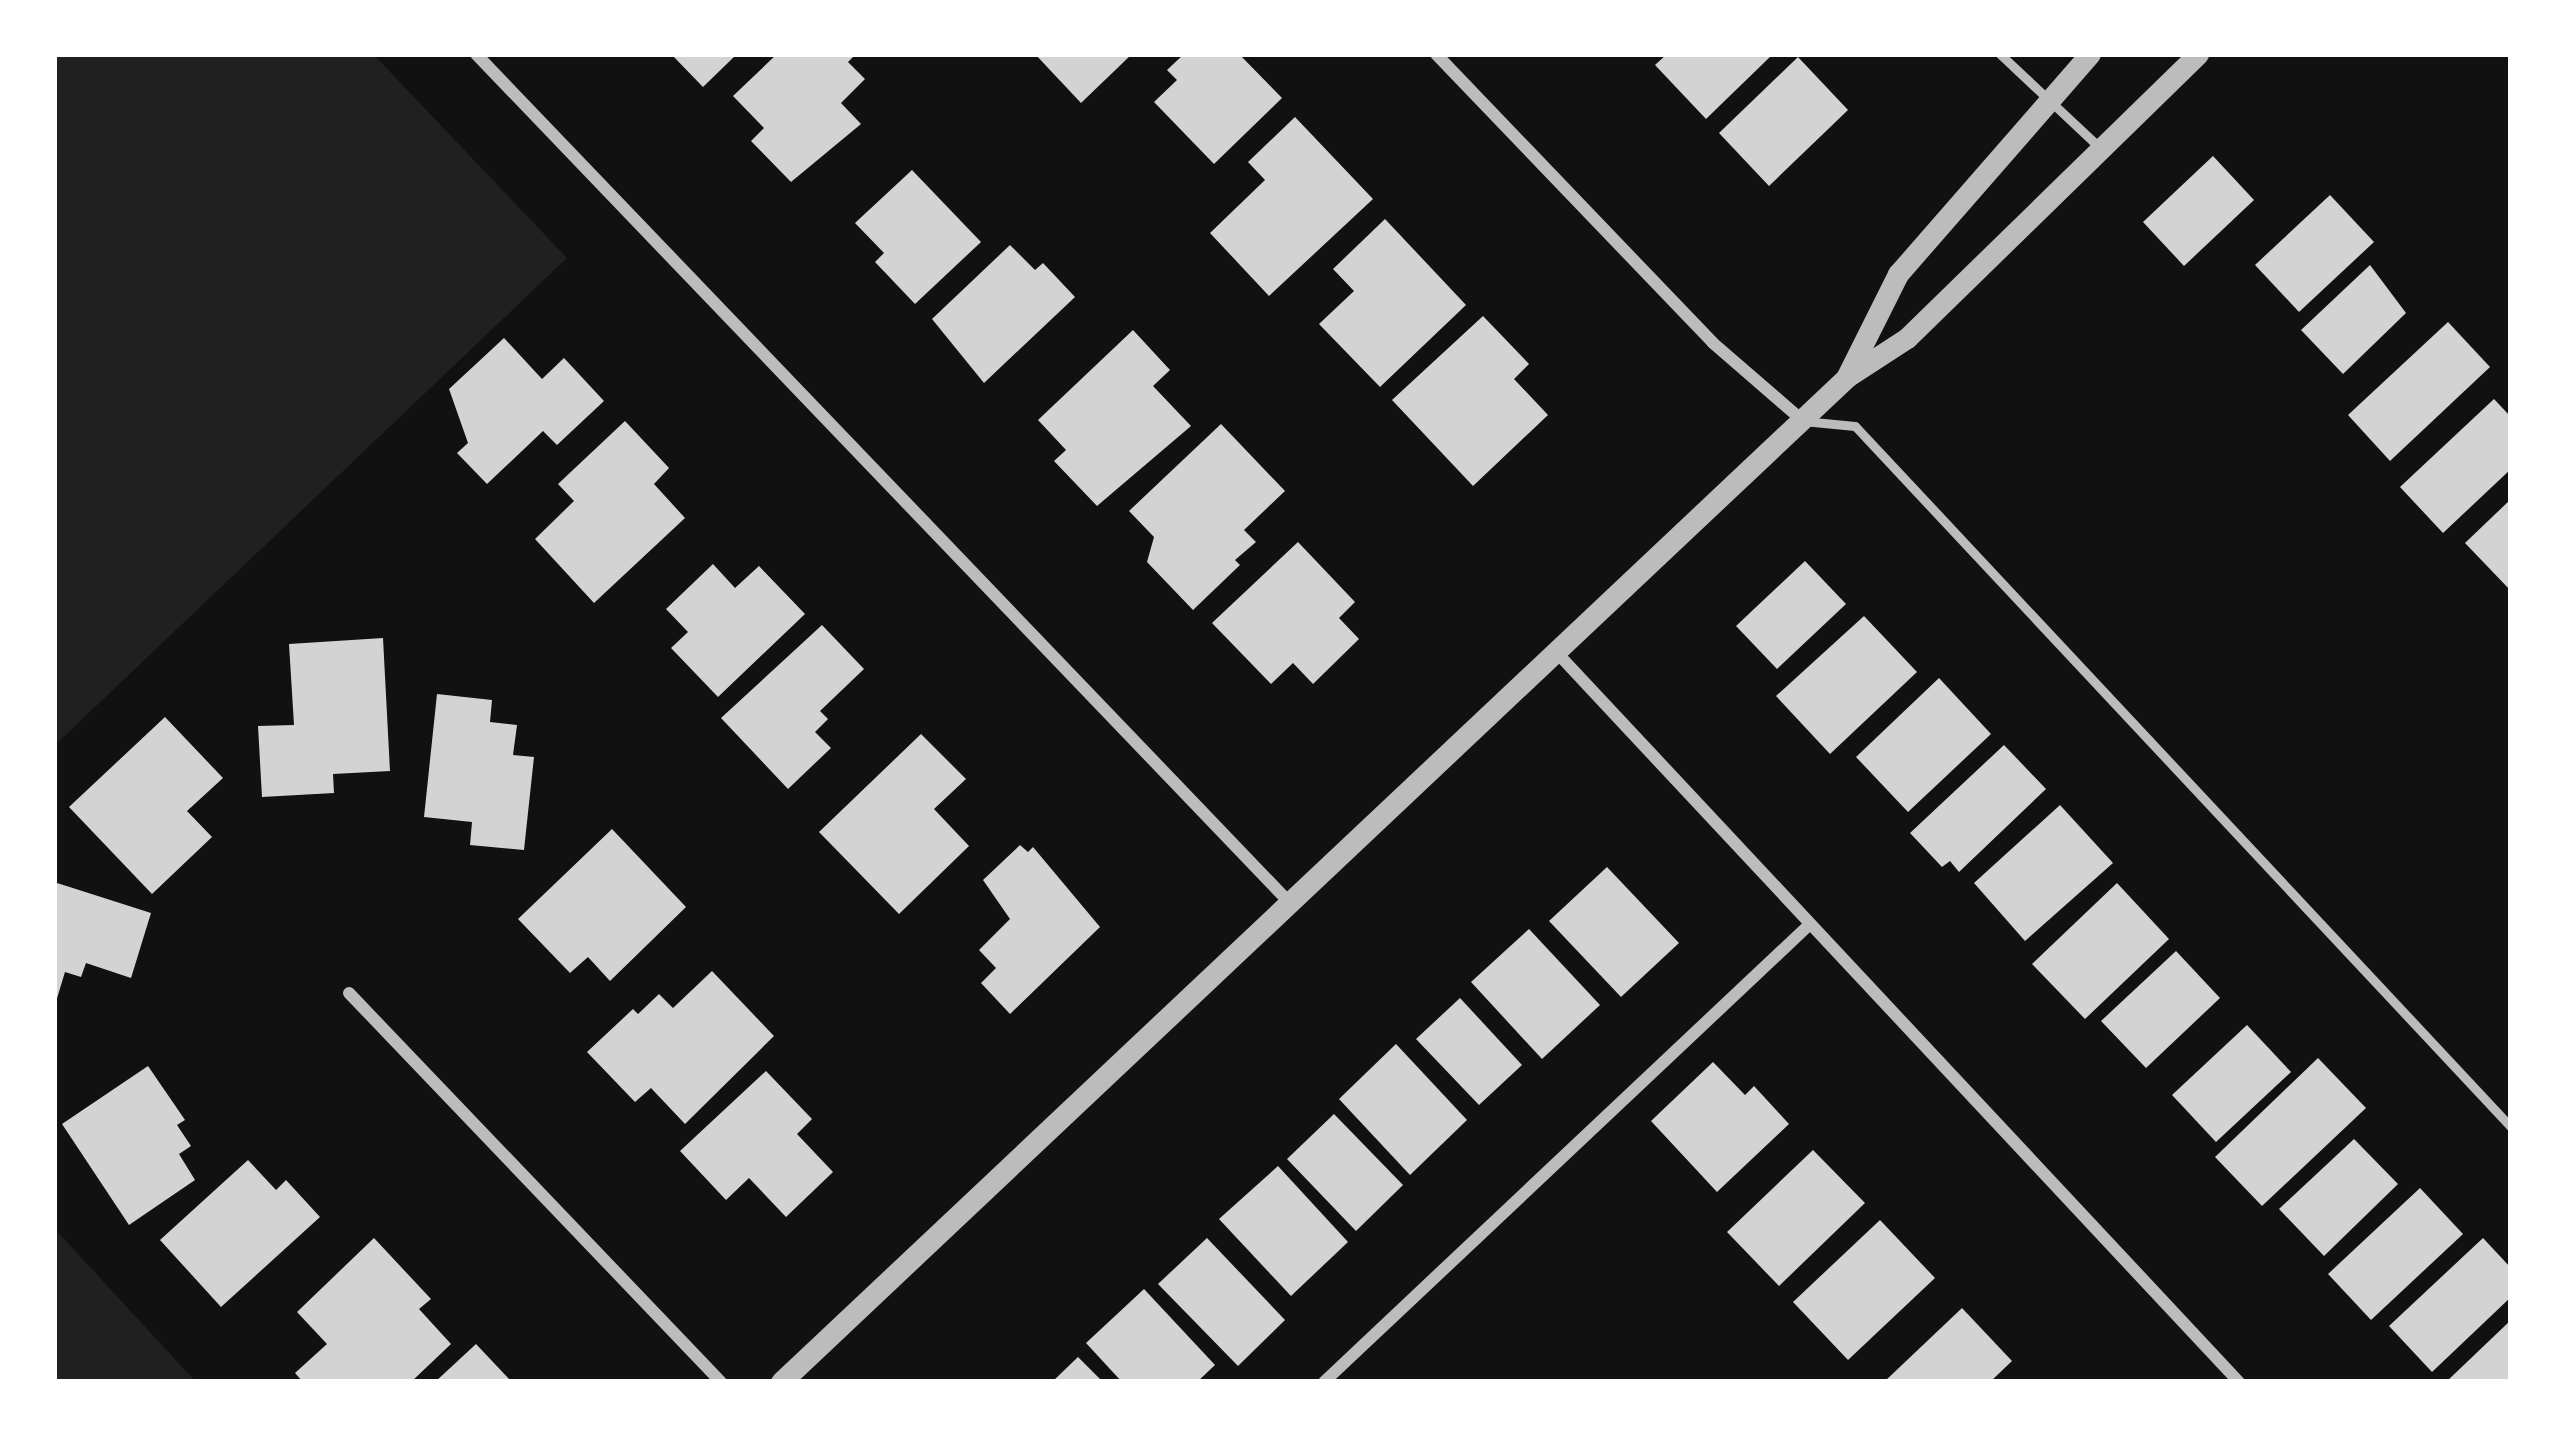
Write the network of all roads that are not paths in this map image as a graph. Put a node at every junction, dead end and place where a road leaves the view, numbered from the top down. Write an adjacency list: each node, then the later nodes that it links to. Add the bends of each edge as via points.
1 (476, 54): 11 (street)
2 (1436, 54): 9 (street, via 1713,343)
3 (2000, 54): 6 (lane)
4 (2090, 54): 6 (street)
5 (2198, 54): 7 (street)
6 (2049, 98): 7 (lane); 8 (street, via 1898,274)
7 (2101, 149): 8 (street, via 1907,338)
8 (1847, 377): 9 (street)
9 (1803, 421): 10 (street); 14 (lane, via 1855,426)
10 (1560, 656): 11 (street); 12 (street)
11 (1290, 903): 16 (street)
12 (1809, 925): 17 (street); 18 (street)
13 (349, 993): 15 (street)
14 (2511, 1127)
15 (721, 1382)
16 (781, 1382)
17 (1324, 1382)
18 (2239, 1382)

